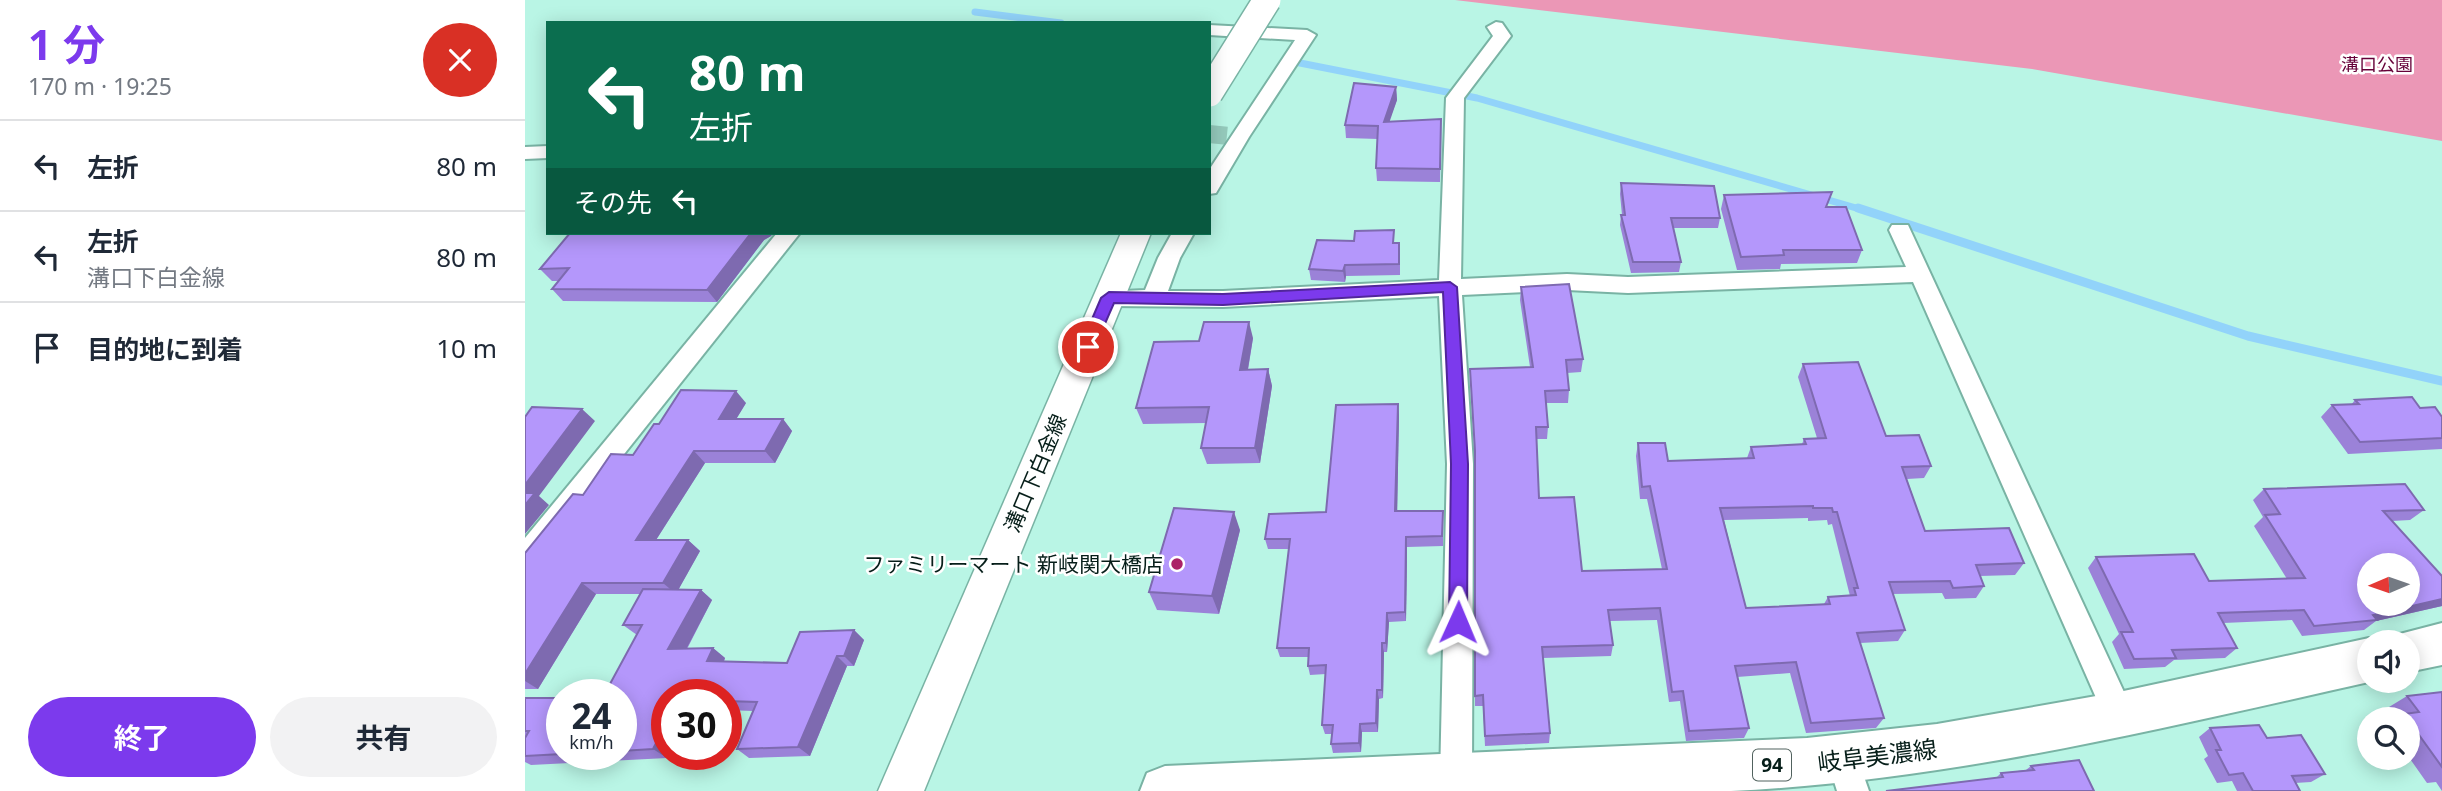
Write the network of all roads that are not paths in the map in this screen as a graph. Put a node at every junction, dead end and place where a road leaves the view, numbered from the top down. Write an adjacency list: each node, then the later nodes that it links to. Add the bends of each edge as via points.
1 (1266, 0): 4 (main road, bridge)
2 (1496, 27): 13 (street, via 1502,36 1458,94)
3 (1211, 30): 7 (street, via 1307,35)
4 (1211, 90)
5 (546, 152): 6 (street)
6 (525, 153)
7 (1211, 185)
8 (1900, 230): 12 (street)
9 (787, 235): 16 (street)
10 (1135, 235): 14 (main road, 溝口下白金線)
11 (1183, 235): 15 (street)
12 (1920, 274): 13 (street); 20 (street)
13 (1450, 287): 15 (street); 22 (street, via 1460,464)
14 (1109, 298): 15 (street); 24 (main road, 溝口下白金線)
15 (1153, 299)
16 (525, 558)
17 (2442, 644): 18 (main road)
18 (2420, 649)
19 (2357, 663): 20 (main road, 岐阜美濃線 / 94)
20 (2119, 715): 21 (main road, 岐阜美濃線 / 94, via 1937,748)
21 (1848, 775): 23 (main road, 岐阜美濃線 / 94)
22 (1456, 780): 23 (main road, 岐阜美濃線 / 94); 25 (main road, 岐阜美濃線 / 94)
23 (1583, 783)
24 (901, 791)
25 (1165, 791)

